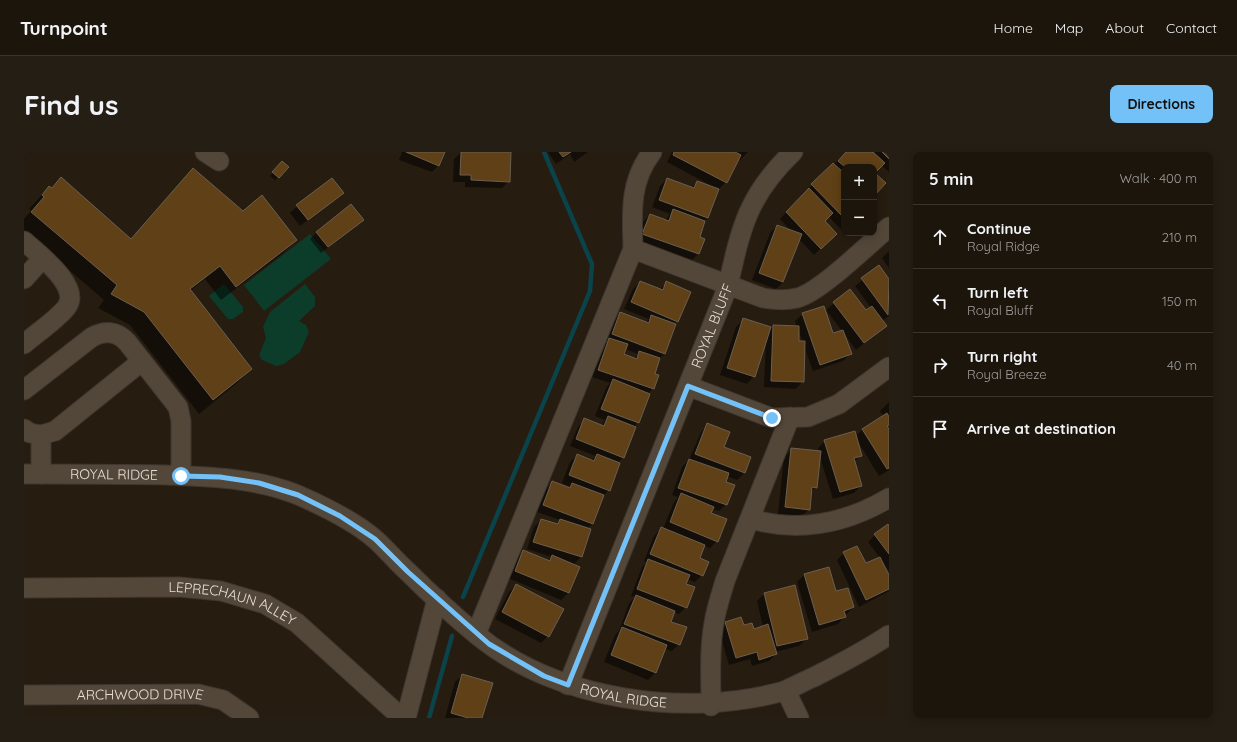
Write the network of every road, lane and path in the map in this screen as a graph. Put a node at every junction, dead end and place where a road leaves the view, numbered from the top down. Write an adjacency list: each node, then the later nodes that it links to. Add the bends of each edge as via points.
1 (652, 152): 5 (street, via 643,163 634,189)
2 (792, 152): 8 (street, ROYAL BLUFF, via 776,167 753,201 740,233)
3 (889, 227): 8 (street, via 817,289 799,298 782,301 763,298)
4 (24, 241): 6 (street)
5 (633, 249): 8 (street); 22 (street)
6 (42, 259): 7 (street); 9 (street, via 65,280 70,294 67,307)
7 (24, 279)
8 (728, 286): 12 (street, ROYAL BLUFF)
9 (24, 344)
10 (142, 361): 13 (street, via 122,337 112,332 103,332 92,337); 15 (street, via 55,431); 17 (street, via 180,411)
11 (889, 368): 14 (street, via 832,409 808,417)
12 (688, 386): 14 (street, via 772,418); 24 (street, ROYAL BLUFF)
13 (24, 390)
14 (790, 417): 19 (street)
15 (32, 432): 16 (street)
16 (32, 474): 17 (street, ROYAL RIDGE)
17 (181, 476): 21 (street, ROYAL RIDGE, via 220,477 259,483 298,495 340,516 375,539)
18 (889, 498): 19 (street, via 859,513 817,524 773,525)
19 (751, 519): 27 (street, via 725,582 714,623 711,647)
20 (24, 588): 30 (street, LEPRECHAUN ALLEY, via 179,587 221,591 265,604 297,623)
21 (437, 599): 22 (street, ROYAL RIDGE); 31 (street)
22 (476, 634): 24 (street, ROYAL RIDGE, via 526,666)
23 (889, 635): 25 (street, ROYAL RIDGE, via 858,655)
24 (568, 685): 28 (street, ROYAL RIDGE, via 607,696)
25 (786, 691): 27 (street, ROYAL RIDGE, via 744,702); 32 (street)
26 (24, 695): 29 (street, ARCHWOOD DRIVE, via 198,694 223,700)
27 (711, 706): 28 (street, ROYAL RIDGE)
28 (638, 710)
29 (249, 718)
30 (402, 718)
31 (406, 718)
32 (799, 718)

